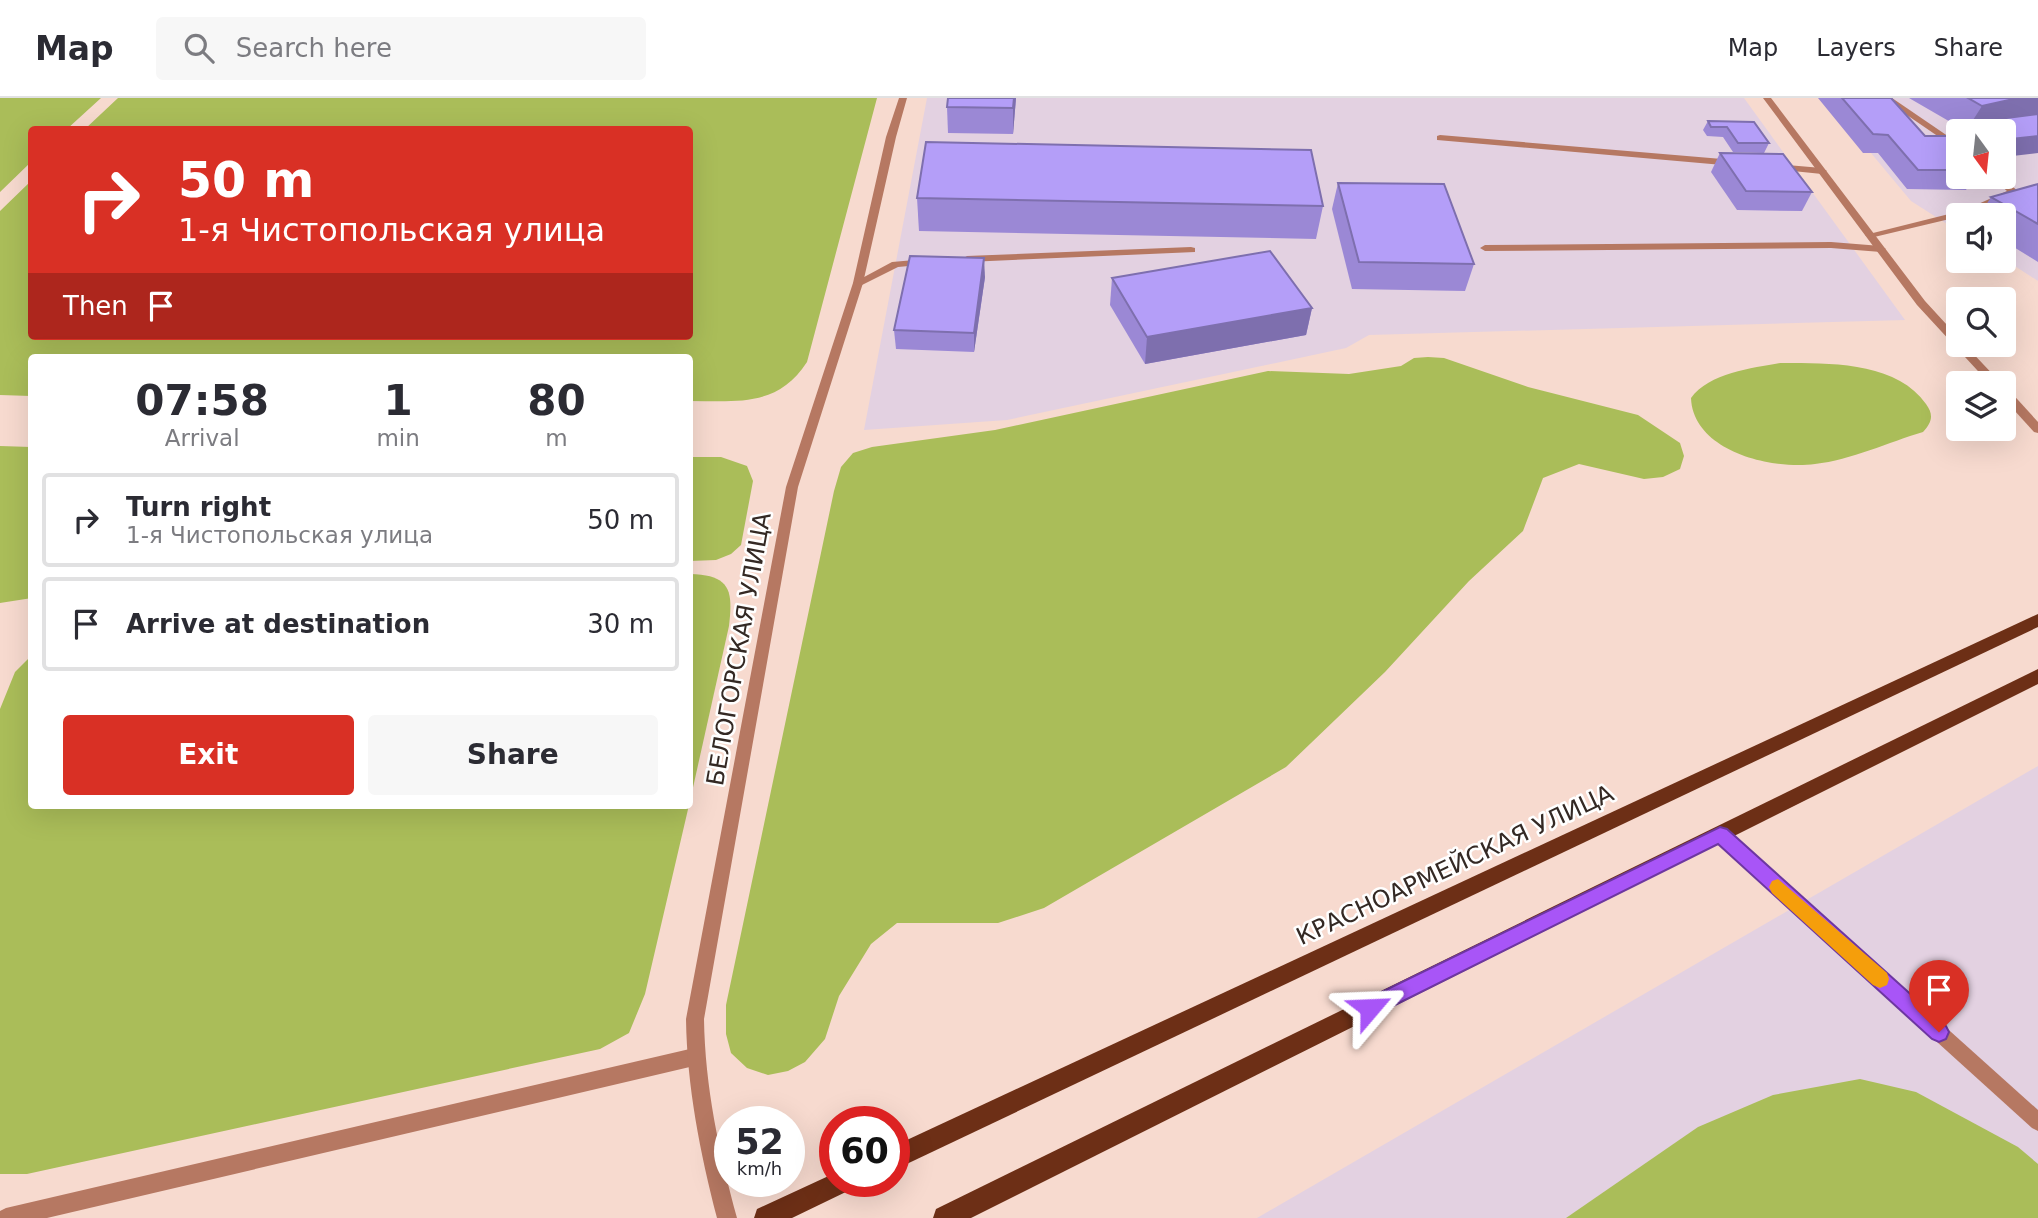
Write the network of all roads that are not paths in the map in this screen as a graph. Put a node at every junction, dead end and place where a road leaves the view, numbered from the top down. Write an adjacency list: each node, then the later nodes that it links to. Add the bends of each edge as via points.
1 (903, 98): 16 (street, БЕЛОГОРСКАЯ УЛИЦА)
2 (1767, 98): 8 (street)
3 (1886, 98): 5 (street)
4 (1440, 138): 6 (street)
5 (1946, 139)
6 (1740, 164)
7 (1768, 166): 8 (street)
8 (1822, 171): 10 (street)
9 (2010, 189): 10 (street, via 2014,192 1968,212)
10 (1870, 234): 13 (street)
11 (1485, 248): 13 (street, via 1831,246)
12 (1191, 250): 14 (street)
13 (1881, 250): 17 (street)
14 (957, 260)
15 (932, 262): 16 (street, via 896,264)
16 (858, 283): 25 (street, БЕЛОГОРСКАЯ УЛИЦА, via 792,487 702,975)
17 (1946, 330)
18 (1971, 357): 19 (street)
19 (1984, 371)
20 (2016, 406): 21 (street)
21 (2038, 429)
22 (2038, 620): 27 (main road, КРАСНОАРМЕЙСКАЯ УЛИЦА)
23 (2038, 676): 24 (main road)
24 (1720, 835): 26 (street); 32 (main road)
25 (694, 1057): 29 (street); 30 (street, БЕЛОГОРСКАЯ УЛИЦА)
26 (2038, 1122)
27 (910, 1150)
28 (819, 1193): 31 (main road)
29 (6, 1218)
30 (727, 1218)
31 (766, 1218)
32 (945, 1218)

